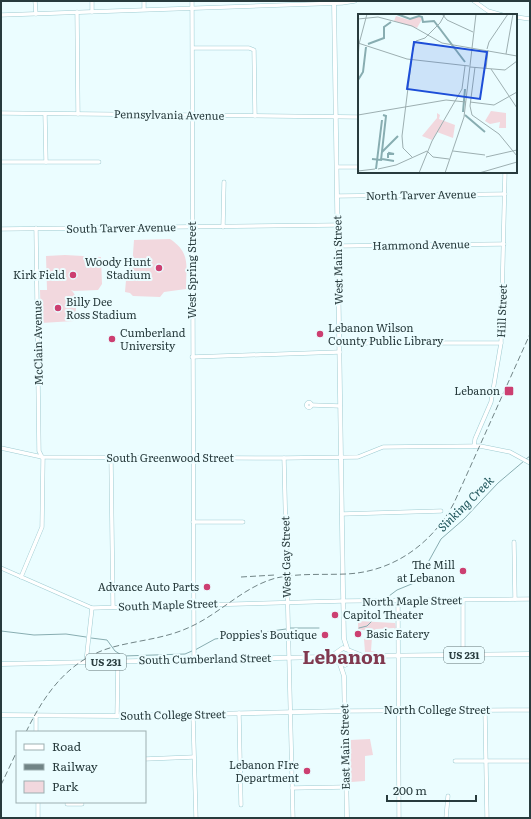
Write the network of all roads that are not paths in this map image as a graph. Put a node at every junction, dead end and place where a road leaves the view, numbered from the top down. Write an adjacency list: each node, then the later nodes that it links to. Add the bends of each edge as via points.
1 (35, 1): 12 (street)
2 (92, 1): 11 (street)
3 (144, 1): 9 (street)
4 (192, 1): 8 (street, West Spring Street)
5 (355, 1): 6 (street)
6 (334, 2): 8 (street); 24 (main road, West Main Street)
7 (478, 2): 13 (street, via 488,11)
8 (192, 7): 9 (street); 17 (street, West Spring Street)
9 (144, 9): 11 (street)
10 (77, 12): 11 (street); 12 (street); 20 (street)
11 (92, 12)
12 (36, 14): 14 (street)
13 (498, 14)
14 (1, 15)
15 (517, 17): 16 (street)
16 (530, 19)
17 (193, 48): 21 (street, West Spring Street); 22 (street, via 254,50)
18 (1, 113): 19 (street, Pennsylvania Avenue)
19 (45, 114): 20 (street, Pennsylvania Avenue); 26 (street)
20 (78, 114): 21 (street, Pennsylvania Avenue)
21 (194, 116): 22 (street, Pennsylvania Avenue); 37 (street, West Spring Street)
22 (254, 116): 24 (street, Pennsylvania Avenue)
23 (358, 117): 24 (street, Pennsylvania Avenue)
24 (336, 118): 28 (main road, West Main Street)
25 (1, 162): 26 (street)
26 (46, 162): 27 (street)
27 (99, 162)
28 (337, 167): 29 (street); 33 (main road, West Main Street)
29 (358, 167)
30 (505, 173): 32 (street, Hill Street)
31 (224, 182): 35 (street)
32 (504, 194): 33 (street, North Tarver Avenue); 39 (street, Hill Street)
33 (338, 196): 34 (main road, West Main Street)
34 (338, 225): 35 (street, South Tarver Avenue); 40 (main road, West Main Street)
35 (223, 227): 37 (street, South Tarver Avenue)
36 (36, 228): 37 (street, South Tarver Avenue); 38 (street, South Tarver Avenue); 49 (street, McClain Avenue, via 39,451)
37 (192, 228): 44 (street, West Spring Street)
38 (1, 229)
39 (504, 244): 40 (street, Hammond Avenue); 42 (street, Hill Street)
40 (338, 246): 41 (main road, West Main Street)
41 (340, 343): 42 (street); 43 (main road, West Main Street)
42 (501, 343): 47 (street, Hill Street, via 490,402)
43 (340, 352): 44 (street); 46 (main road, West Main Street)
44 (192, 357): 52 (street, West Spring Street)
45 (312, 405): 46 (street)
46 (340, 406): 50 (main road, West Main Street)
47 (474, 446): 50 (street, South Greenwood Street, via 383,447 358,456); 54 (street, South Greenwood Street, via 514,454)
48 (1, 448): 49 (street, South Greenwood Street)
49 (42, 457): 51 (street, South Greenwood Street); 61 (street, McClain Avenue, via 42,528)
50 (341, 457): 53 (street, South Greenwood Street); 56 (main road, West Main Street)
51 (111, 458): 52 (street, South Greenwood Street); 69 (street)
52 (193, 458): 53 (street, South Greenwood Street); 57 (street, West Spring Street)
53 (284, 458): 67 (street, West Gay Street)
54 (529, 463)
55 (441, 511): 56 (street)
56 (342, 514): 65 (main road, West Main Street)
57 (193, 522): 58 (street); 68 (street, West Spring Street)
58 (243, 522)
59 (514, 542): 62 (street)
60 (1, 568): 61 (street, South Maple Street)
61 (21, 577): 70 (street, South Maple Street)
62 (515, 599): 63 (street, North Maple Street); 64 (street, North Maple Street)
63 (530, 599)
64 (463, 600): 66 (street, North Maple Street); 76 (street)
65 (343, 601): 66 (street, North Maple Street); 67 (street, South Maple Street); 71 (main road, West Main Street)
66 (398, 602): 78 (street)
67 (287, 603): 68 (street, South Maple Street); 79 (street, West Gay Street)
68 (194, 605): 69 (street, South Maple Street); 81 (street, West Spring Street)
69 (113, 607): 70 (street, South Maple Street)
70 (92, 608): 83 (street)
71 (344, 639): 72 (main road, West Main Street); 73 (main road, West Main Street)
72 (347, 648): 73 (main road, US 231); 74 (main road, US 231)
73 (338, 650): 80 (main road, South Cumberland Street / US 231); 85 (main road, via 335,657)
74 (351, 652): 77 (main road, US 231); 84 (main road)
75 (530, 654): 76 (main road, US 231)
76 (463, 655): 78 (main road, US 231)
77 (363, 656): 78 (main road, US 231); 84 (main road, US 231)
78 (399, 656): 88 (street)
79 (288, 657): 80 (main road, South Cumberland Street / US 231); 81 (main road, South Cumberland Street / US 231); 92 (street, West Gay Street)
80 (324, 657): 85 (main road)
81 (194, 658): 82 (main road, South Cumberland Street / US 231)
82 (118, 661): 83 (main road, South Cumberland Street / US 231); 97 (street)
83 (86, 662): 86 (main road, South Cumberland Street / US 231)
84 (350, 662): 85 (main road, US 231); 87 (main road, East Main Street)
85 (338, 663): 87 (main road, East Main Street)
86 (1, 664)
87 (344, 676): 91 (main road, East Main Street)
88 (398, 710): 89 (street, North College Street); 91 (street, North College Street); 116 (street)
89 (485, 710): 90 (street, North College Street); 102 (street)
90 (530, 710)
91 (345, 711): 92 (main road, South College Street); 104 (main road, East Main Street)
92 (290, 713): 93 (main road, South College Street); 105 (street, West Gay Street)
93 (239, 714): 96 (main road, South College Street); 111 (street)
94 (1, 715): 95 (main road, South College Street)
95 (36, 715): 97 (main road, South College Street); 98 (street)
96 (193, 715): 97 (main road, South College Street); 99 (street)
97 (117, 716)
98 (36, 731)
99 (194, 757): 100 (street); 113 (street)
100 (146, 759)
101 (455, 761): 102 (street)
102 (487, 761): 103 (street); 118 (street)
103 (530, 761)
104 (346, 787): 105 (street); 115 (main road, East Main Street)
105 (292, 788): 114 (street, West Gay Street)
106 (448, 796): 117 (street)
107 (38, 803): 112 (street)
108 (75, 803): 109 (street); 110 (street)
109 (67, 804)
110 (82, 804)
111 (241, 805)
112 (38, 818)
113 (196, 818)
114 (293, 818)
115 (347, 818)
116 (399, 818)
117 (446, 818)
118 (487, 818)

